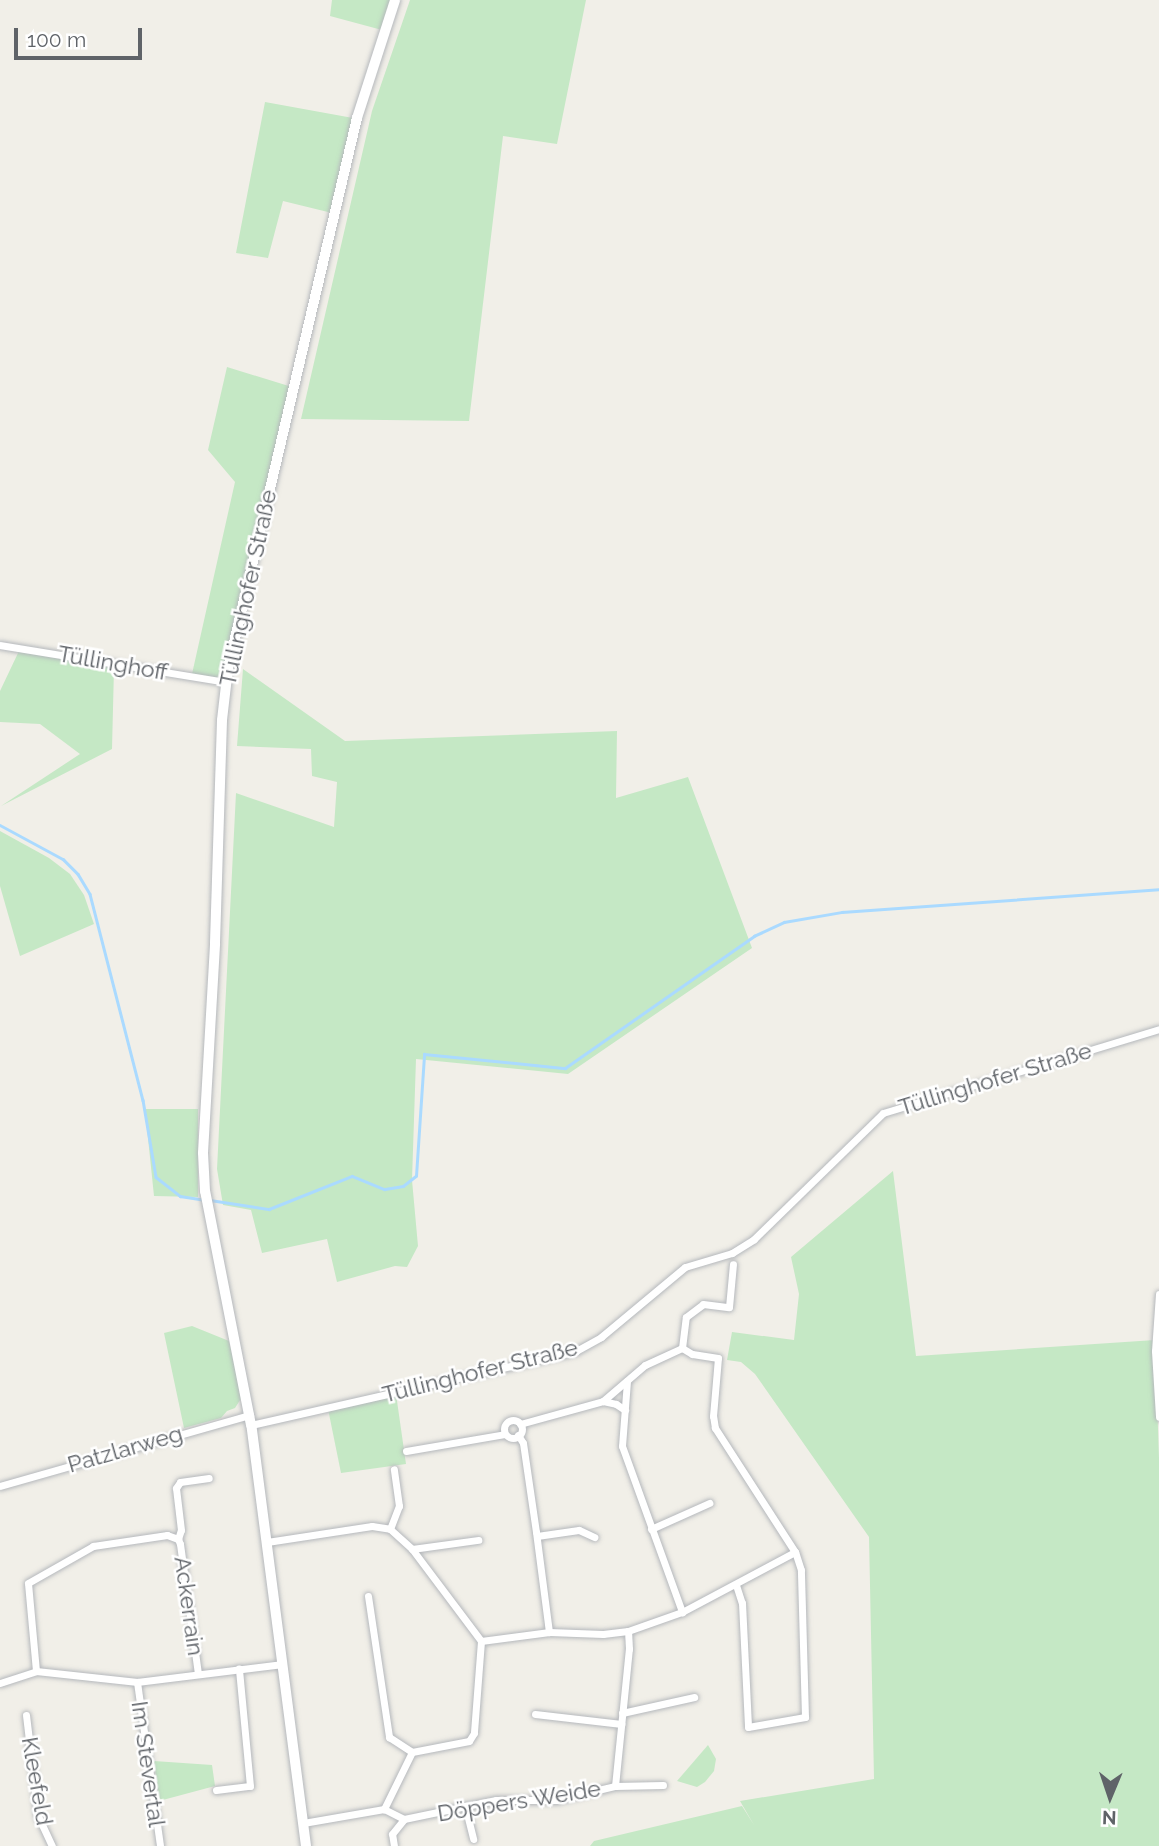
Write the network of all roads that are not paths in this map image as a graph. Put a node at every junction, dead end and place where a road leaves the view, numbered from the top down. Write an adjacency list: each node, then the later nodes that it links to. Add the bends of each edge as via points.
1 (395, 0): 3 (main road, Tüllinghofer Straße, via 357,118)
2 (0, 645): 3 (street, Tüllinghoff)
3 (225, 682): 12 (main road, Tüllinghofer Straße, via 203,1153 207,1208)
4 (1159, 1029): 12 (street, Tüllinghofer Straße, via 883,1113 754,1239 732,1253 685,1267 576,1351)
5 (733, 1264): 7 (street, via 729,1307 702,1304 686,1317)
6 (1159, 1294): 11 (street, via 1155,1351)
7 (682, 1348): 8 (street, via 645,1364); 29 (street, via 718,1358 715,1428)
8 (628, 1381): 9 (street); 10 (street)
9 (603, 1401): 10 (street); 13 (street)
10 (625, 1410): 22 (street, via 622,1446)
11 (1159, 1417)
12 (251, 1420): 19 (street, Patzlarweg); 27 (main road)
13 (520, 1424): 14 (street, via 507,1422); 15 (street)
14 (505, 1434): 15 (street); 16 (street)
15 (519, 1435): 23 (street)
16 (406, 1451)
17 (394, 1469): 21 (street, via 399,1506)
18 (209, 1478): 25 (street, Ackerrain, via 180,1482 176,1489)
19 (0, 1486)
20 (709, 1503): 22 (street)
21 (390, 1529): 27 (street, via 372,1526); 28 (street)
22 (650, 1529): 32 (street)
23 (537, 1536): 24 (street, via 579,1530); 34 (street)
24 (594, 1537)
25 (178, 1539): 38 (street, Ackerrain, via 167,1535 93,1546 28,1583); 39 (street, Ackerrain)
26 (478, 1540): 28 (street)
27 (267, 1542): 36 (main road)
28 (412, 1549): 35 (street)
29 (795, 1552): 30 (street); 30 (street, via 801,1570 805,1717 748,1727)
30 (736, 1585): 32 (street)
31 (368, 1596): 47 (street, via 389,1737)
32 (682, 1612): 33 (street)
33 (628, 1631): 34 (street); 43 (street, Döppers Weide)
34 (549, 1632): 35 (street)
35 (481, 1641): 47 (street, via 474,1733 469,1741)
36 (283, 1664): 37 (street); 54 (main road)
37 (239, 1669): 39 (street); 50 (street, via 250,1786)
38 (36, 1671): 40 (street); 41 (street)
39 (198, 1674): 40 (street)
40 (137, 1682): 57 (street, Im Stevertal)
41 (0, 1683)
42 (694, 1697): 43 (street)
43 (622, 1713): 46 (street, Döppers Weide)
44 (535, 1714): 46 (street)
45 (26, 1715): 56 (street, Kleefeld, via 38,1816)
46 (621, 1724): 49 (street, Döppers Weide)
47 (412, 1752): 52 (street)
48 (663, 1784): 49 (street, Döppers Weide)
49 (615, 1786): 51 (street, Döppers Weide, via 556,1800 511,1798)
50 (216, 1790)
51 (465, 1806): 53 (street, Döppers Weide); 55 (street)
52 (384, 1809): 53 (street, Döppers Weide); 54 (street)
53 (404, 1819): 59 (street, via 392,1834)
54 (303, 1823): 58 (main road)
55 (473, 1839)
56 (52, 1846)
57 (160, 1846)
58 (306, 1846)
59 (394, 1846)

